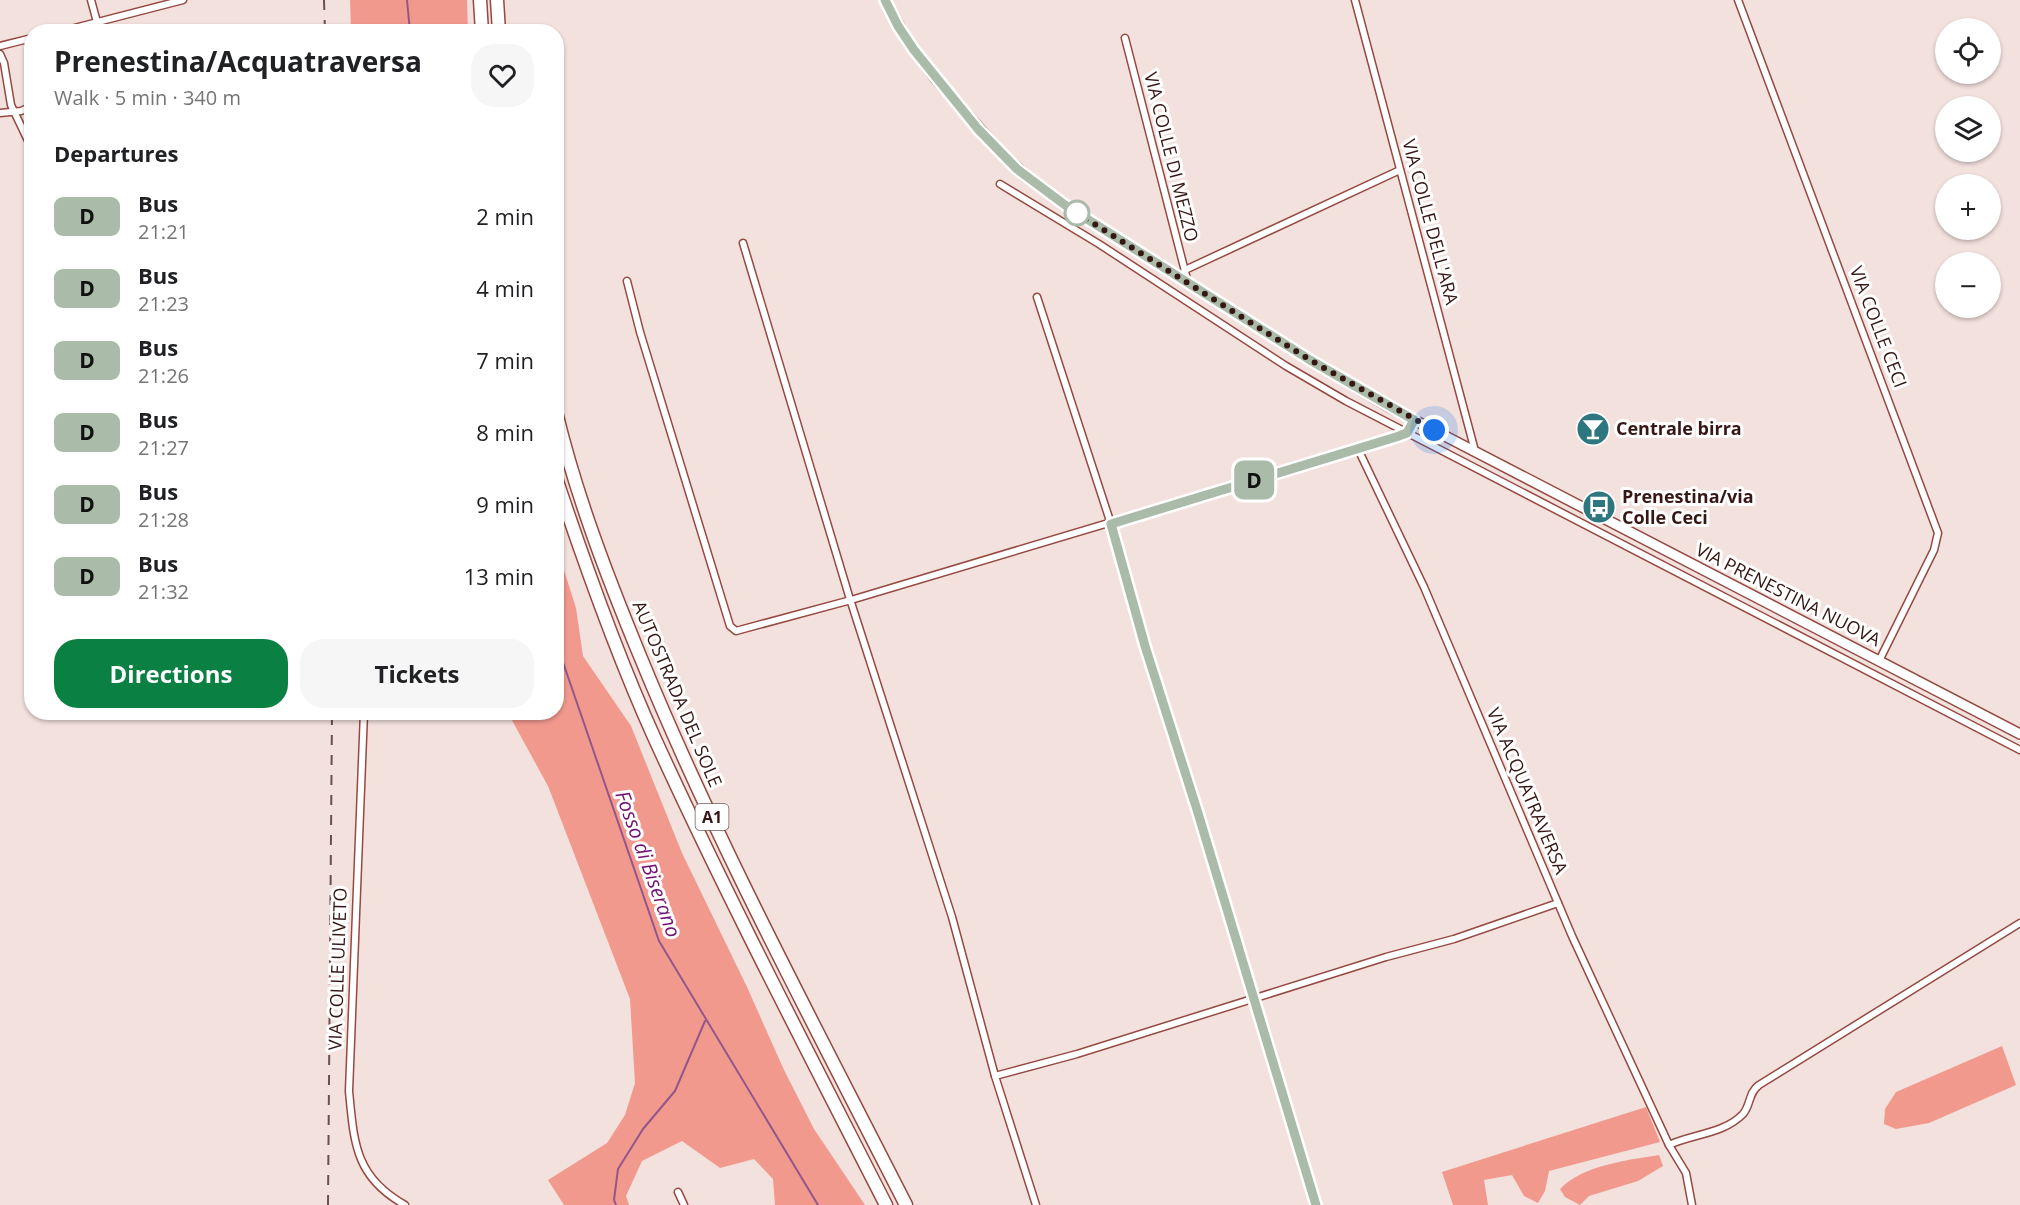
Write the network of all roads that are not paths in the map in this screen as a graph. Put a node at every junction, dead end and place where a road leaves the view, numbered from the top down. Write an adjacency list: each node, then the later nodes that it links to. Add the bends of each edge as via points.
1 (91, 0): 8 (street)
2 (183, 0): 8 (street)
3 (480, 0): 10 (highway)
4 (497, 0): 11 (highway)
5 (885, 0): 25 (main road, VIA PRENESTINA NUOVA, via 914,50 1008,161 1065,205)
6 (1355, 0): 20 (street, VIA COLLE DELL'ARA)
7 (1738, 0): 35 (street, VIA COLLE CECI, via 1938,533 1936,546)
8 (97, 22): 9 (street)
9 (89, 24)
10 (482, 24)
11 (498, 24)
12 (1125, 38): 23 (street, VIA COLLE DI MEZZO)
13 (24, 41): 14 (street)
14 (0, 46)
15 (0, 54): 17 (street)
16 (24, 109): 17 (street)
17 (14, 112): 18 (street); 19 (street)
18 (0, 113)
19 (24, 133)
20 (1400, 170): 23 (street); 31 (street, VIA COLLE DELL'ARA)
21 (1000, 184): 28 (street, via 1286,366)
22 (744, 243): 34 (street)
23 (1185, 270): 25 (street, VIA COLLE DI MEZZO)
24 (627, 281): 34 (street, via 731,629 739,632)
25 (1188, 283): 27 (main road, VIA PRENESTINA NUOVA, via 1329,372)
26 (1037, 297): 33 (street)
27 (1414, 420): 28 (street); 31 (main road, VIA PRENESTINA NUOVA)
28 (1407, 433): 30 (street); 38 (street)
29 (564, 446): 48 (highway, AUTOSTRADA DEL SOLE / A1, via 609,580 670,731)
30 (1358, 449): 33 (street); 39 (street, VIA ACQUATRAVERSA, via 1424,587)
31 (1475, 451): 35 (main road, VIA PRENESTINA NUOVA)
32 (564, 502): 47 (highway, AUTOSTRADA DEL SOLE / A1, via 591,583 653,735)
33 (1111, 524): 34 (street); 41 (street)
34 (851, 600): 42 (street, via 952,917)
35 (1879, 661): 37 (main road, VIA PRENESTINA NUOVA)
36 (364, 720): 45 (street, VIA COLLE ULIVETO, via 349,1091 354,1138 363,1165 388,1196)
37 (2020, 734)
38 (2020, 750)
39 (1558, 903): 41 (street, via 1454,939); 43 (street, VIA ACQUATRAVERSA)
40 (2020, 923): 43 (street, via 1762,1083 1739,1117 1703,1135)
41 (1253, 998): 42 (street); 50 (street)
42 (996, 1076): 49 (street)
43 (1669, 1145): 51 (street, VIA ACQUATRAVERSA, via 1686,1173)
44 (678, 1192): 46 (street)
45 (405, 1205)
46 (684, 1205)
47 (885, 1205)
48 (906, 1205)
49 (1036, 1205)
50 (1316, 1205)
51 (1692, 1205)

